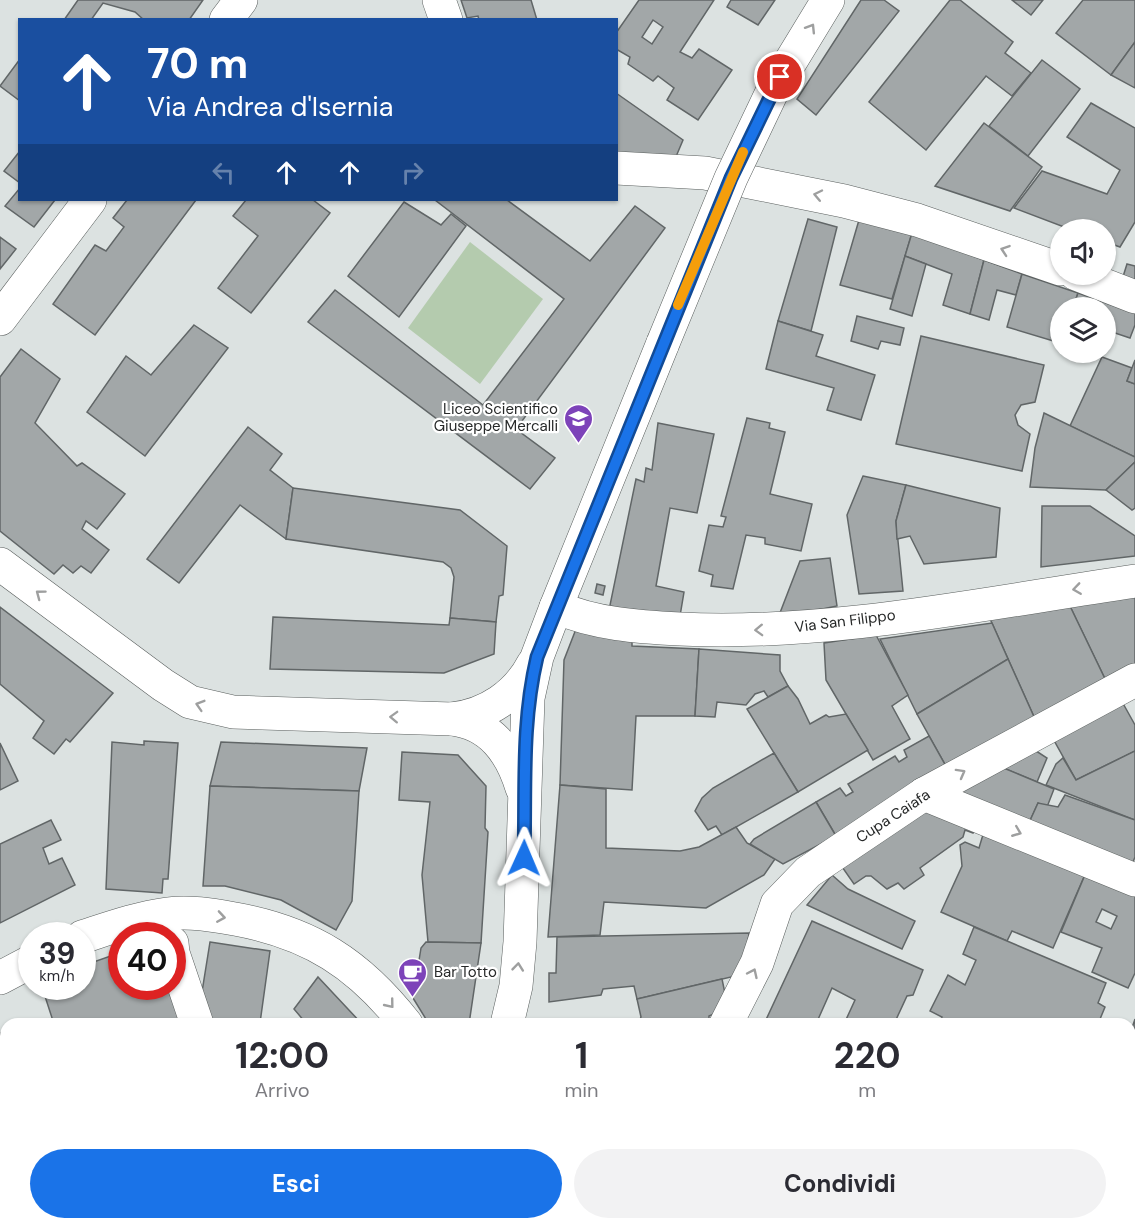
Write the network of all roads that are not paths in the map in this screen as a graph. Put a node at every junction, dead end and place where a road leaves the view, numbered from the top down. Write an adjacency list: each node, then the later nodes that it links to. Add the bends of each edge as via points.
1 (241, 0): 4 (street)
2 (439, 0): 5 (street)
3 (828, 0): 14 (street, one-way to 3, bridge, via 731,178 772,92)
4 (228, 18)
5 (445, 18)
6 (618, 168): 8 (street, one-way to 6, via 917,220 844,201 705,173)
7 (89, 201): 11 (street)
8 (1050, 266)
9 (1104, 285): 10 (street)
10 (1135, 297)
11 (0, 320)
12 (0, 564): 17 (street, one-way to 12, via 233,712 190,702)
13 (1135, 581): 14 (street, Via San Filippo, one-way to 14, via 850,622 768,629 653,628 578,616)
14 (556, 607): 15 (street)
15 (537, 657): 17 (street, via 519,686 501,701 473,715); 19 (street, via 525,725)
16 (1135, 680): 18 (street, Cupa Caiafa, one-way to 16)
17 (452, 719): 19 (street, via 476,724 497,741 515,768)
18 (924, 794): 20 (street, one-way to 20); 30 (street, Cupa Caiafa, one-way to 18, via 758,963 777,904 787,891 808,872)
19 (526, 804): 29 (street, one-way to 19, via 519,958)
20 (1135, 880)
21 (133, 922): 22 (street)
22 (151, 922)
23 (183, 922): 28 (street, one-way to 28, via 192,912 265,925 314,944 363,975)
24 (18, 968): 25 (street)
25 (0, 978)
26 (186, 991): 27 (street)
27 (195, 1018)
28 (401, 1018)
29 (509, 1018)
30 (729, 1018)

